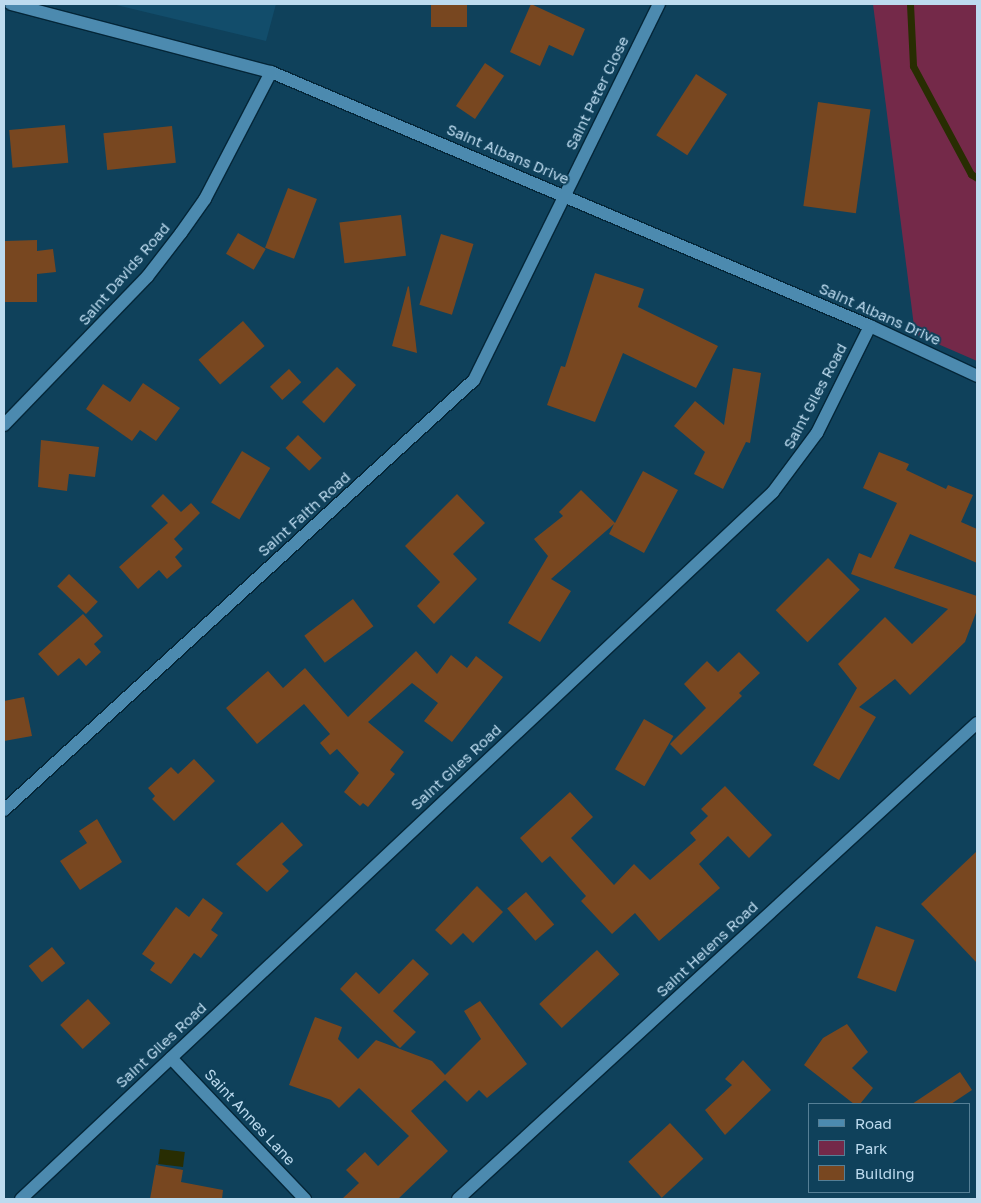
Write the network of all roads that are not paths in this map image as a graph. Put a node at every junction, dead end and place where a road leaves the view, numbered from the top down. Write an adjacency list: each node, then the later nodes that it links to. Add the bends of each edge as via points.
1 (11, 4): 3 (street, Saint Albans Drive)
2 (659, 4): 4 (street, Saint Peter Close)
3 (271, 72): 4 (street, Saint Albans Drive); 7 (street, Saint Davids Road, via 205,199 181,233 147,277)
4 (564, 196): 5 (street, Saint Albans Drive); 9 (street, Saint Faith Road, via 474,380)
5 (870, 326): 6 (street, Saint Albans Drive); 10 (street, Saint Giles Road, via 817,433 773,492)
6 (977, 376)
7 (4, 425)
8 (977, 723): 13 (street, Saint Helens Road)
9 (4, 810)
10 (171, 1058): 11 (street, Saint Giles Road); 12 (street, Saint Annes Lane)
11 (21, 1199)
12 (305, 1199)
13 (458, 1199)

